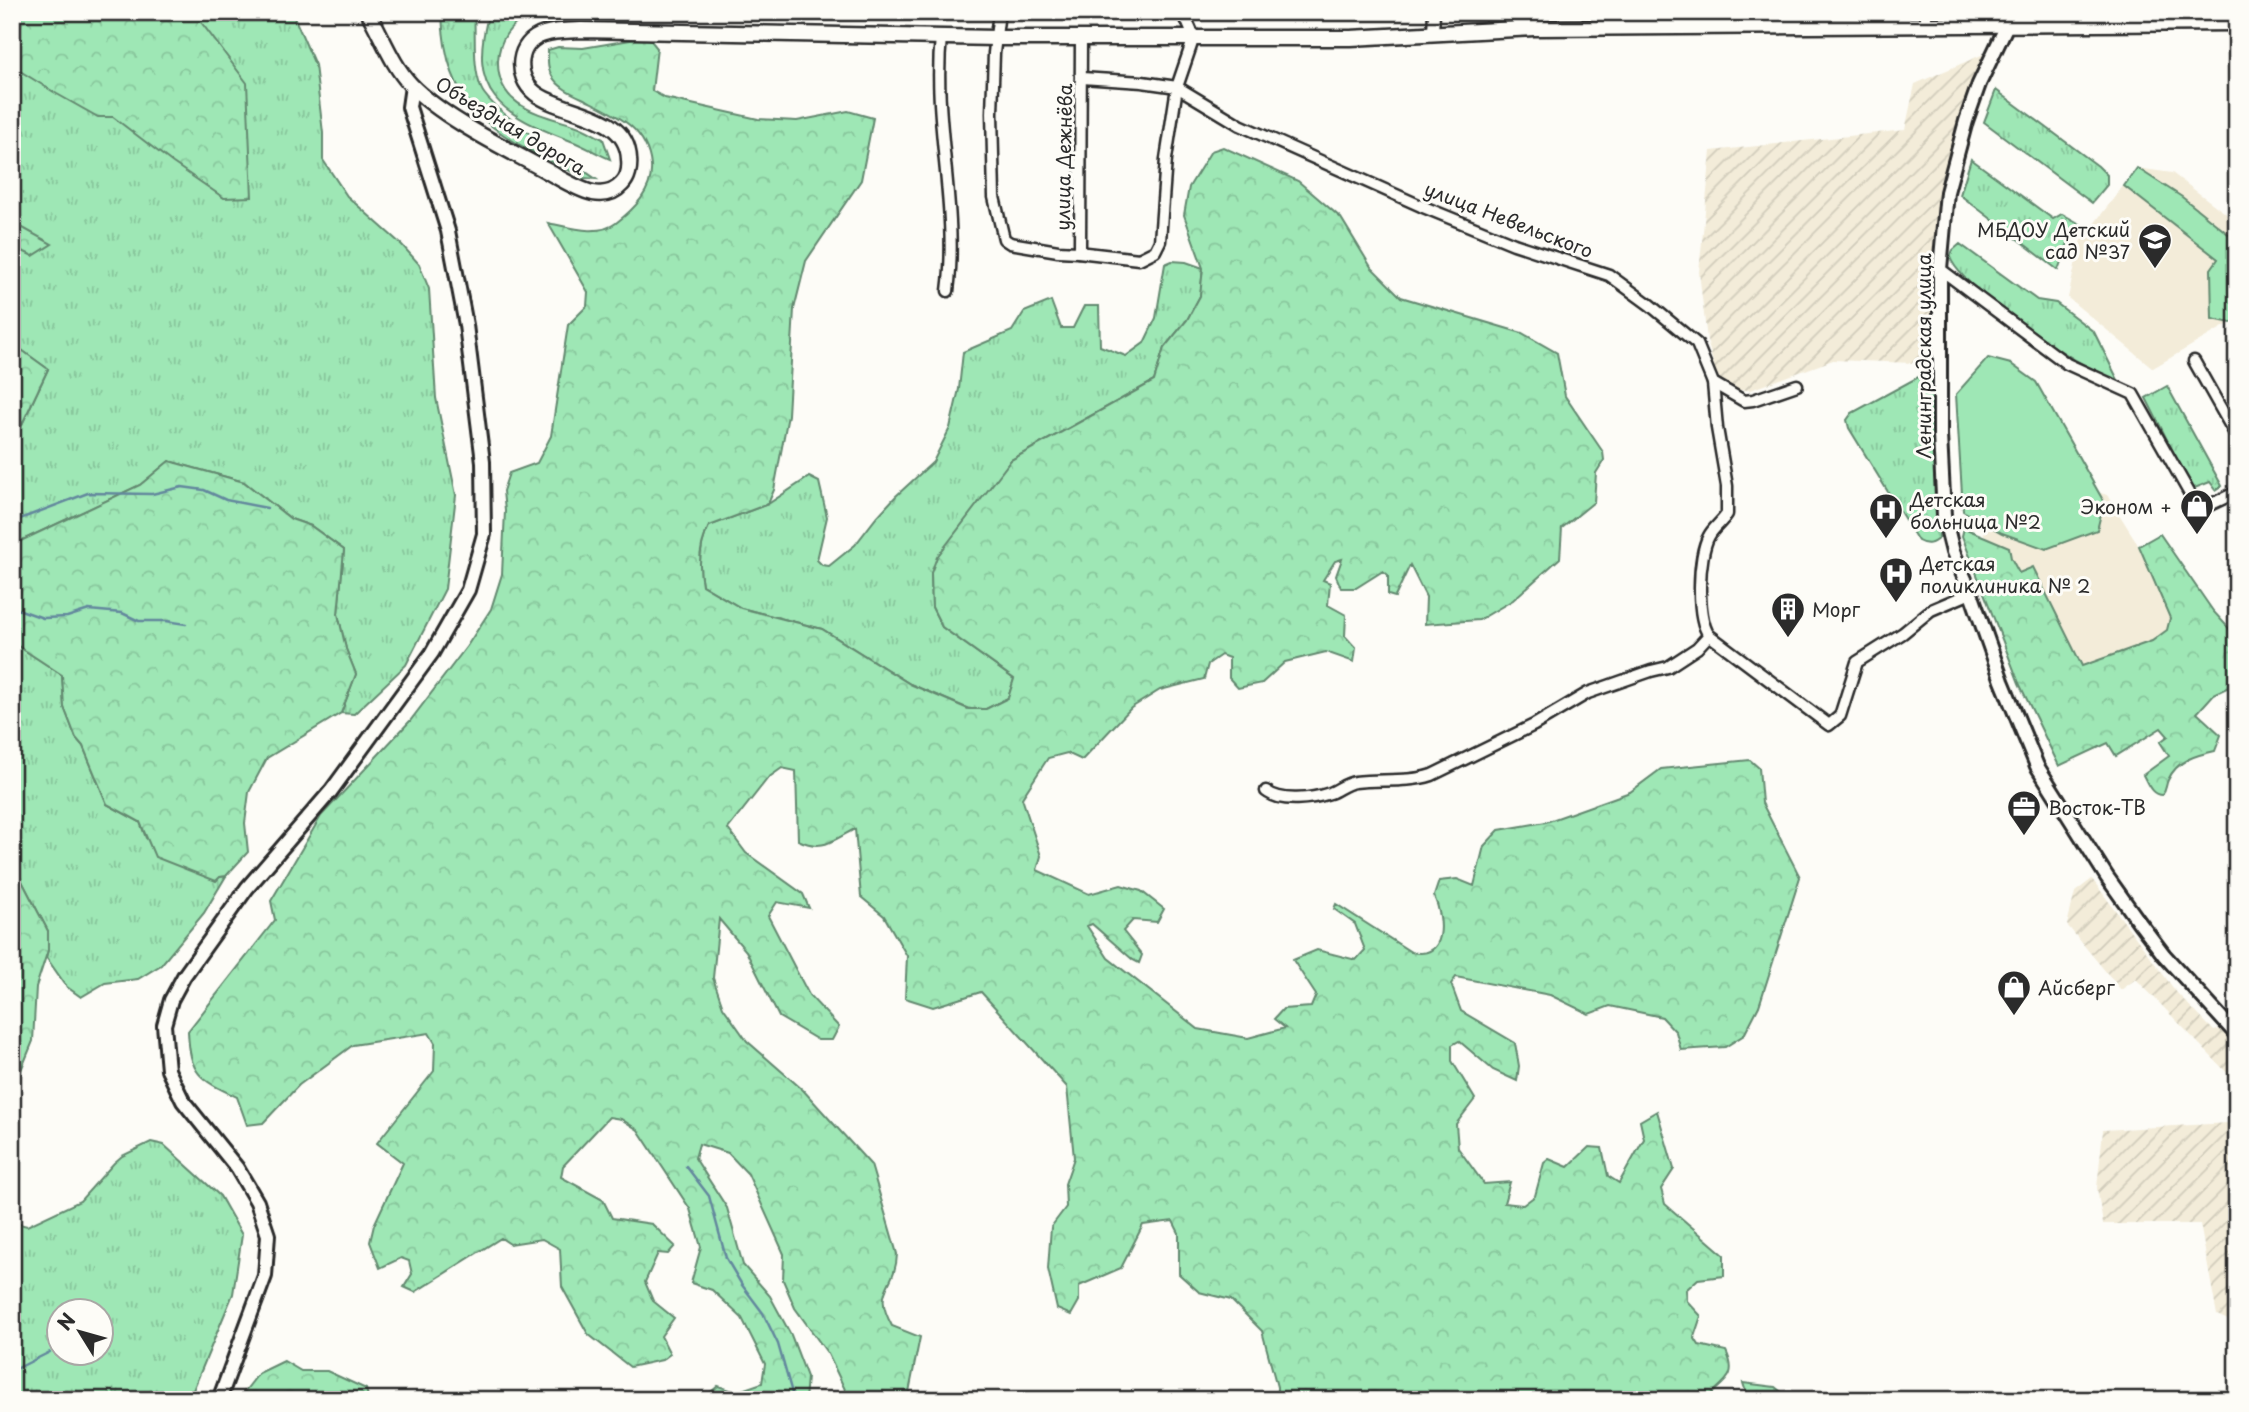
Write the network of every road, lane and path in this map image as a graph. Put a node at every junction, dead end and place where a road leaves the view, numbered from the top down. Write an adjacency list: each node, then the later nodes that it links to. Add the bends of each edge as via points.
1 (368, 12): 19 (main road, Объездная дорога)
2 (999, 12): 17 (street)
3 (1183, 12): 16 (street)
4 (1434, 12): 13 (street)
5 (1535, 12): 12 (street)
6 (2150, 18): 7 (main road); 11 (main road)
7 (2205, 18): 10 (main road)
8 (1876, 19): 9 (main road); 12 (main road)
9 (1926, 19): 11 (main road)
10 (2237, 23)
11 (2007, 25): 22 (street, Ленинградская улица, via 1979,84 1954,158)
12 (1534, 28): 13 (main road)
13 (1433, 33): 16 (main road, via 1351,38)
14 (941, 37): 17 (main road); 19 (main road, Объездная дорога, via 581,30 536,38 524,51 520,65 524,80 555,104 599,120 620,135 629,156 628,173 606,194 584,190 452,116); 23 (street, via 939,105 952,263)
15 (1081, 37): 16 (main road); 17 (main road); 18 (street, улица Дежнёва)
16 (1194, 37): 20 (street)
17 (996, 38): 21 (street, улица Дежнёва, via 994,197 1004,239)
18 (1082, 78): 20 (street); 21 (street, улица Дежнёва)
19 (412, 86): 33 (street, via 409,107 448,231 466,325 484,462 484,534 468,590 432,653 331,791 247,888 171,1000 164,1025 167,1070 183,1101 237,1168 257,1202 268,1235 265,1276)
20 (1177, 87): 21 (street, via 1160,241 1155,251 1139,259); 25 (street, улица Невельского, via 1240,125 1420,206 1609,275 1697,344)
21 (1078, 252)
22 (1940, 269): 28 (street, via 2067,364 2133,394 2199,510); 29 (street, Ленинградская улица, via 1944,516)
23 (948, 291)
24 (2194, 361): 27 (street)
25 (1713, 383): 26 (street, via 1744,401); 30 (street, улица Невельского, via 1727,514 1709,535 1703,552 1702,622)
26 (1797, 385)
27 (2237, 437)
28 (2237, 492)
29 (1971, 593): 30 (street, via 1931,610 1857,662 1840,716 1829,724); 32 (street, Ленинградская улица, via 2026,744 2051,790 2106,877 2164,955)
30 (1709, 635): 31 (street, via 1668,667 1588,693 1534,726 1432,775 1416,780 1352,782 1328,794 1304,798 1274,797)
31 (1266, 791)
32 (2237, 1035)
33 (219, 1400)

